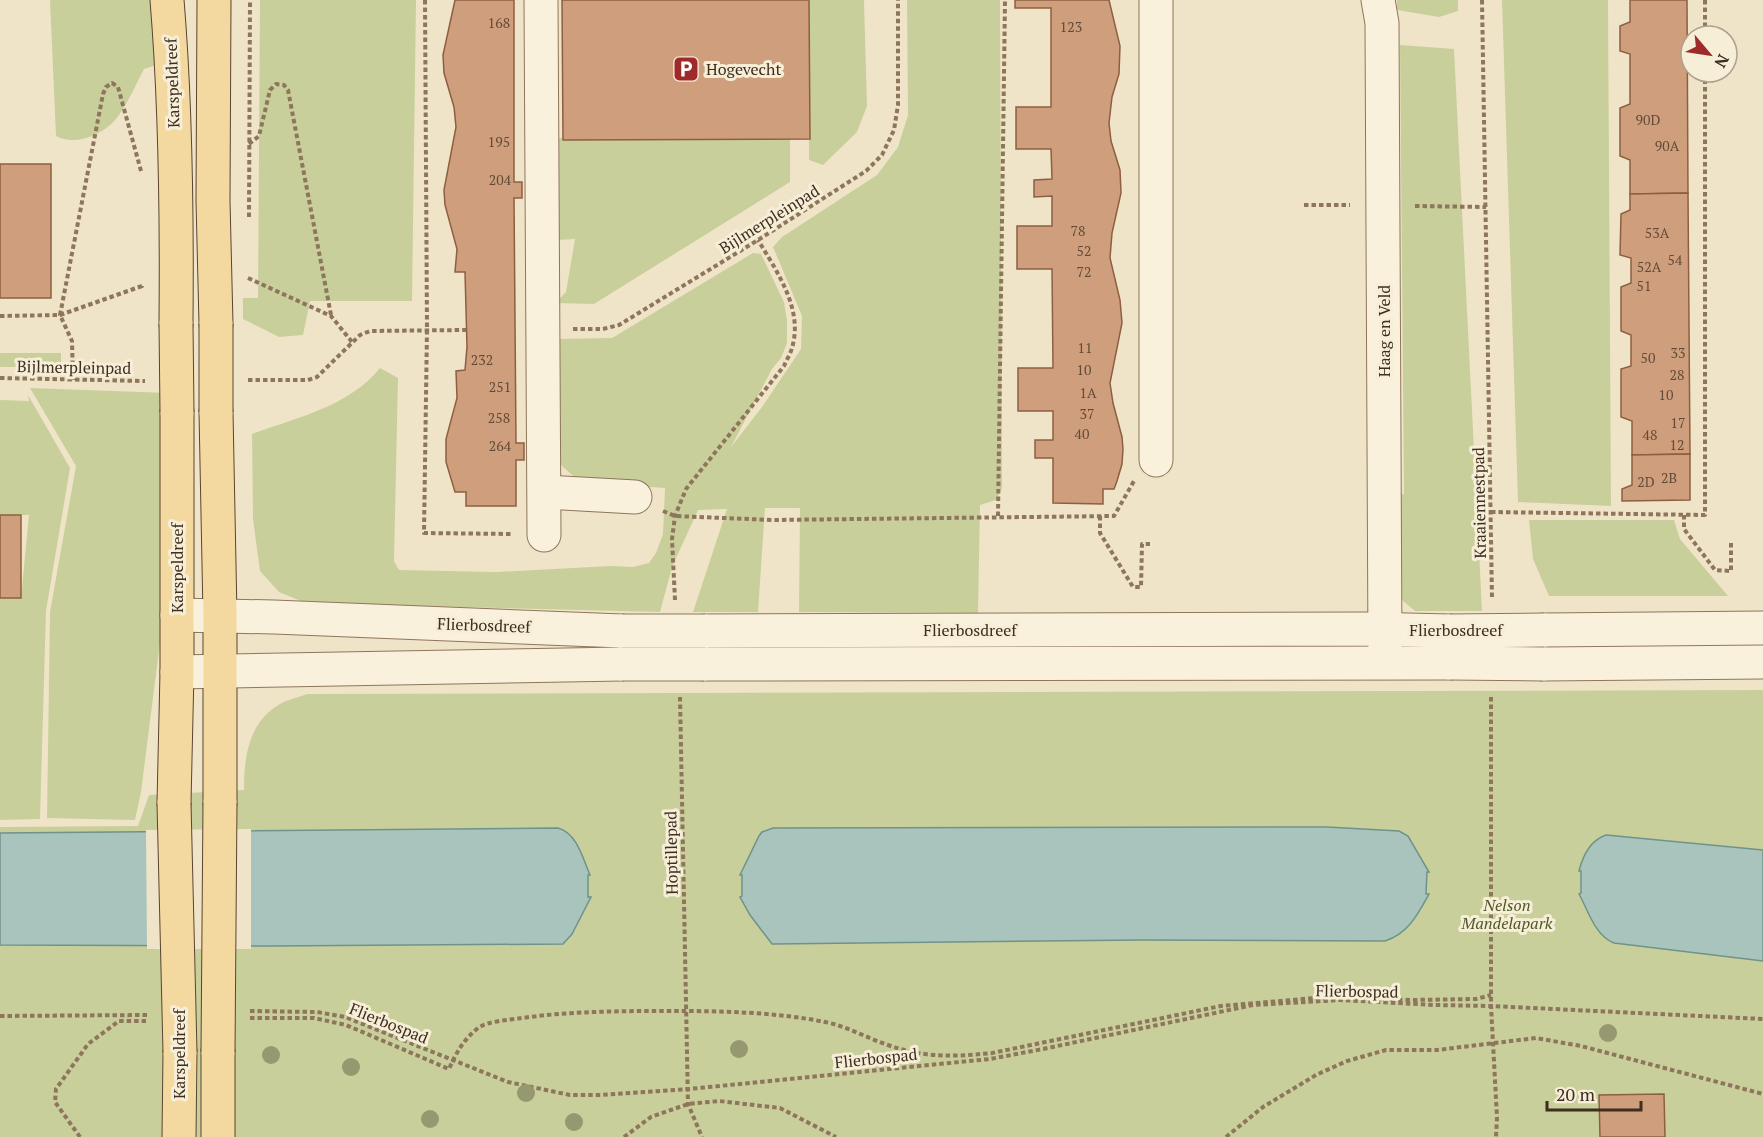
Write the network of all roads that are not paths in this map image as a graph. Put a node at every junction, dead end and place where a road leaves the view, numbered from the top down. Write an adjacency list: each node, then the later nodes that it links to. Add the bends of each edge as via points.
1 (168, 0): 10 (main road, Karspeldreef, bridge, via 177,242)
2 (214, 0): 11 (main road, bridge)
3 (541, 0): 7 (street)
4 (1156, 0): 6 (street)
5 (1378, 0): 13 (street, Haag en Veld, via 1382,23)
6 (1156, 460)
7 (545, 492): 8 (street); 9 (street)
8 (635, 497)
9 (544, 535)
10 (177, 615): 11 (street, Flierbosdreef); 16 (main road, Karspeldreef)
11 (220, 615): 13 (street, Flierbosdreef, bridge, via 622,631); 17 (main road)
12 (1763, 627): 13 (street, Flierbosdreef, bridge)
13 (1385, 630): 15 (street, Haag en Veld)
14 (1763, 662): 15 (street, Flierbosdreef, bridge)
15 (1384, 663): 17 (street, Flierbosdreef, bridge, via 622,664)
16 (177, 672): 17 (street, Flierbosdreef); 18 (main road, Karspeldreef, bridge, via 174,803)
17 (220, 673): 19 (main road, bridge)
18 (179, 1137)
19 (218, 1137)

